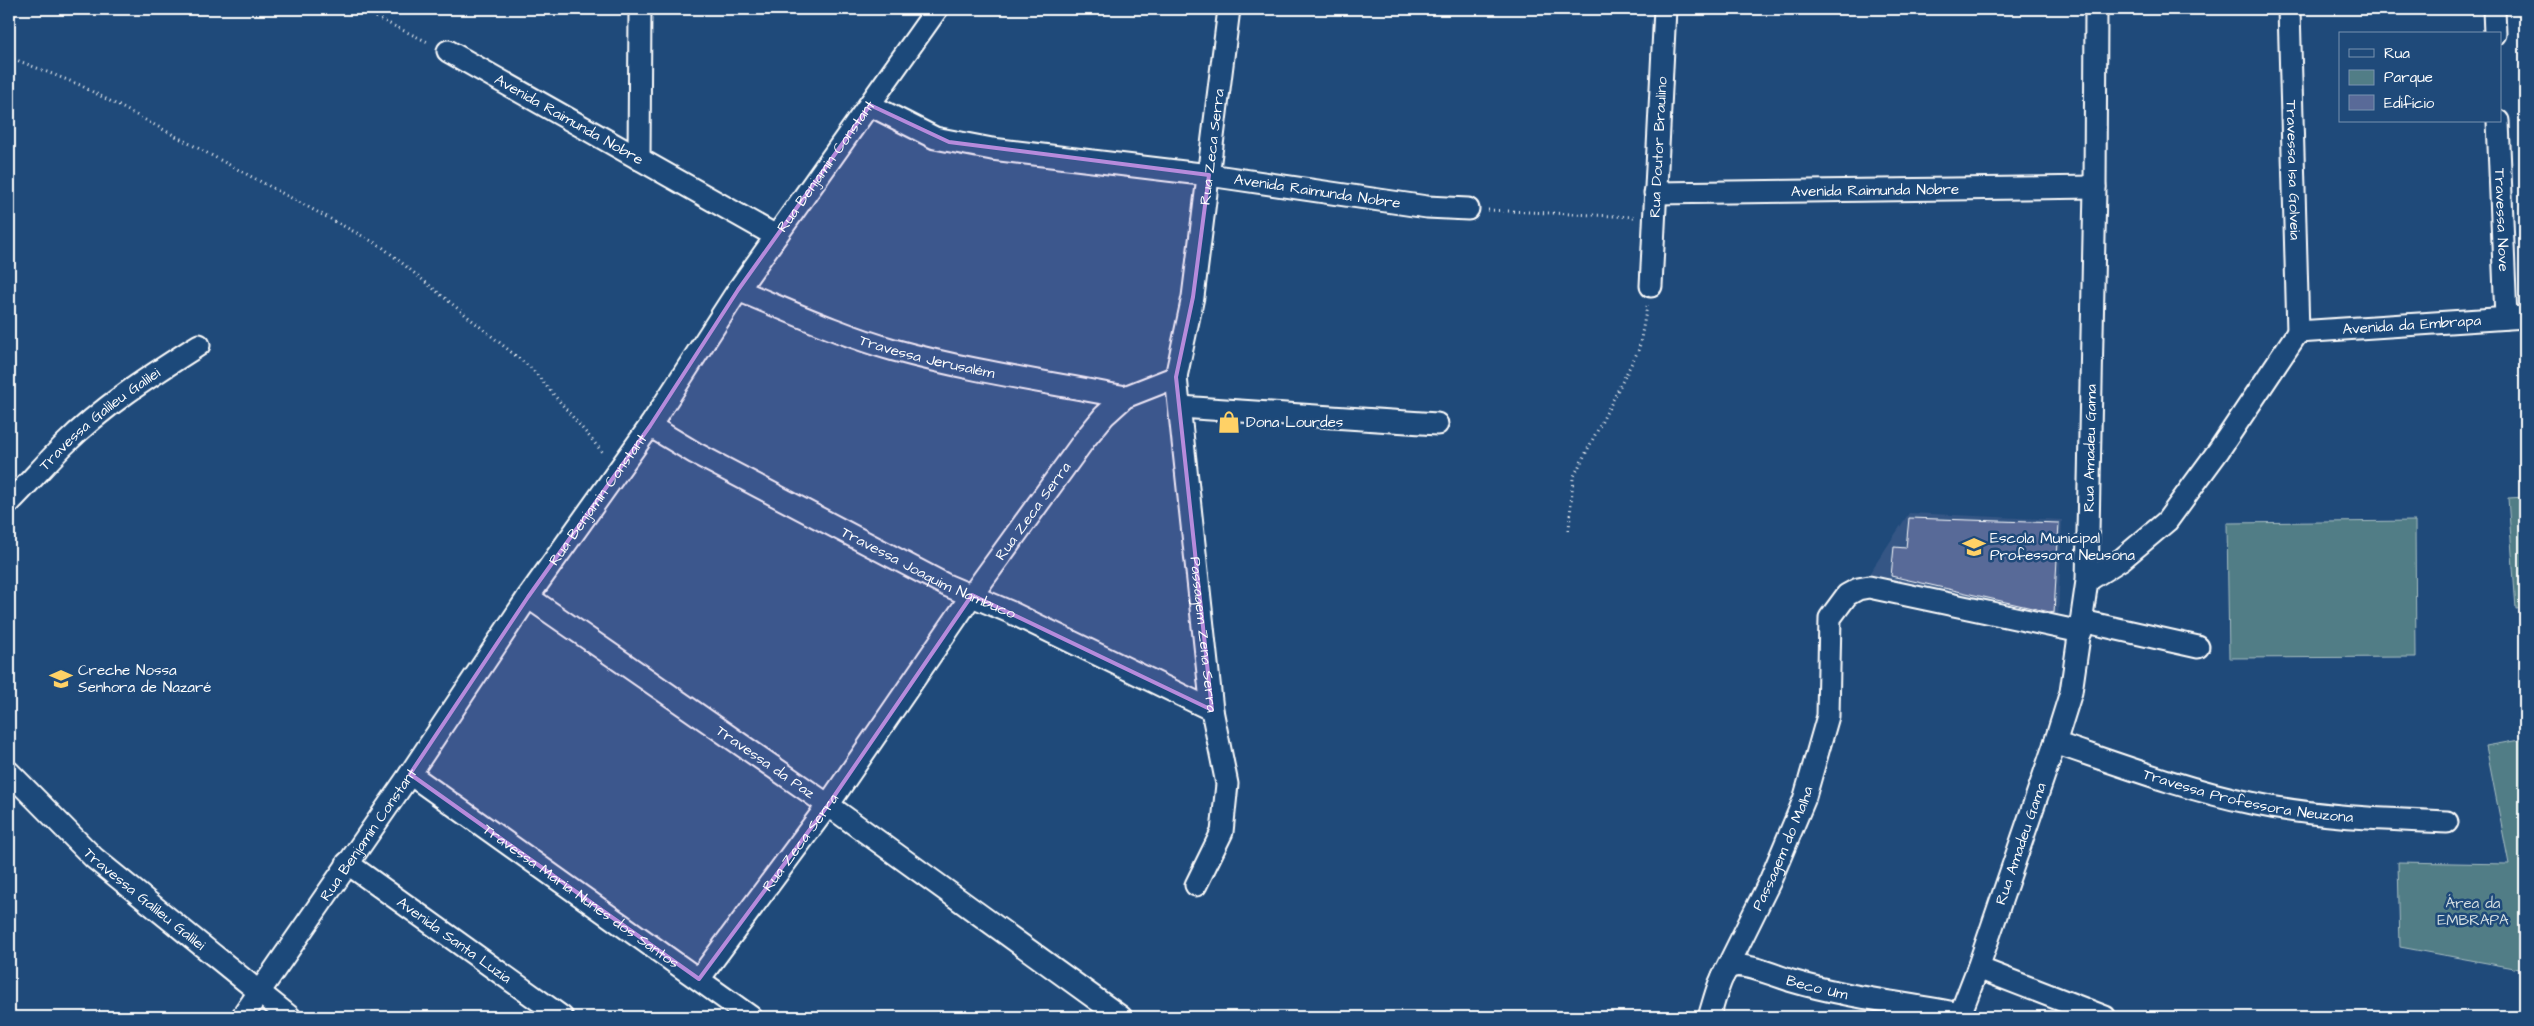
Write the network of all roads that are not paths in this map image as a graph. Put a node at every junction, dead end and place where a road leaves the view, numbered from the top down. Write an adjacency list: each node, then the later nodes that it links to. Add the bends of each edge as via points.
1 (640, 9): 12 (street)
2 (937, 9): 10 (street, Rua Benjamin Constant)
3 (1228, 9): 13 (street, Rua Zeca Serra)
4 (1665, 9): 15 (street, Rua Doutor Braulino)
5 (2096, 9): 14 (street, Rua Amadeu Gama)
6 (2289, 9): 21 (street, Travessa Isa Golveia)
7 (2494, 9): 8 (street)
8 (2495, 32)
9 (448, 51): 12 (street, Avenida Raimunda Nobre)
10 (870, 105): 13 (street, Avenida Raimunda Nobre, via 949,142 1026,154); 17 (street, Rua Benjamin Constant)
11 (2498, 122): 20 (street, Travessa Nove)
12 (639, 159): 17 (street, Avenida Raimunda Nobre)
13 (1209, 174): 16 (street, Avenida Raimunda Nobre, via 1428,207); 23 (street, Rua Zeca Serra, via 1193,297)
14 (2095, 186): 15 (street, Avenida Raimunda Nobre); 29 (street, Rua Amadeu Gama)
15 (1655, 193): 18 (street, Rua Doutor Braulino)
16 (1468, 209)
17 (776, 236): 19 (street, Rua Benjamin Constant)
18 (1651, 286)
19 (738, 290): 24 (street, Travessa Jerusalém, via 827,327 892,349 1014,378); 27 (street, Rua Benjamin Constant)
20 (2516, 318): 21 (street, Avenida da Embrapa)
21 (2298, 332): 29 (street, via 2167,521 2122,559)
22 (199, 345): 28 (street, Travessa Galileu Galilei, via 100,413 65,444)
23 (1176, 377): 24 (street, Rua Zeca Serra); 25 (street, Passagem Zena Serra)
24 (1124, 397): 30 (street, Rua Zeca Serra, via 1085,439)
25 (1180, 407): 26 (street); 34 (street, Passagem Zena Serra)
26 (1437, 424)
27 (650, 426): 30 (street, Travessa Joaquim Nambuco, via 928,576); 31 (street, Rua Benjamin Constant)
28 (9, 503)
29 (2087, 580): 32 (street, Rua Amadeu Gama)
30 (972, 595): 34 (street, Travessa Joaquim Nambuco); 38 (street, Rua Zeca Serra)
31 (528, 597): 37 (street, Rua Benjamin Constant); 38 (street, Travessa da Paz)
32 (2082, 626): 33 (street, Passagem do Malha); 35 (street, Rua Amadeu Gama, via 2071,692); 43 (street, Passagem do Malha, via 1869,587 1846,595 1830,618 1828,716 1804,800 1770,881)
33 (2198, 647)
34 (1212, 710): 41 (street, Passagem Zena Serra, via 1227,784 1227,803 1222,832)
35 (2056, 743): 39 (street, Travessa Professora Neuzona, via 2180,784 2252,803 2333,816); 42 (street, Rua Amadeu Gama)
36 (9, 772): 45 (street, Travessa Galileu Galilei, via 94,858)
37 (410, 774): 40 (street, Rua Benjamin Constant); 44 (street, Travessa Maria Nunes dos Santos)
38 (828, 805): 44 (street, Rua Zeca Serra); 52 (street, Travessa da Paz)
39 (2447, 822)
40 (347, 863): 45 (street, Rua Benjamin Constant); 50 (street, Avenida Santa Luzia)
41 (1196, 885)
42 (1978, 968): 46 (street, Rua Amadeu Gama); 54 (street)
43 (1723, 976): 46 (street, Beco Um, via 1729,968 1749,967 1794,982); 53 (street)
44 (699, 979): 51 (street, Travessa Maria Nunes dos Santos)
45 (258, 992): 47 (street, Rua Benjamin Constant); 48 (street, Rua Benjamin Constant); 49 (street, Travessa Galileu Galilei)
46 (1959, 1016)
47 (242, 1017)
48 (254, 1017)
49 (290, 1017)
50 (562, 1017)
51 (751, 1017)
52 (1121, 1017)
53 (1709, 1017)
54 (2105, 1017)

